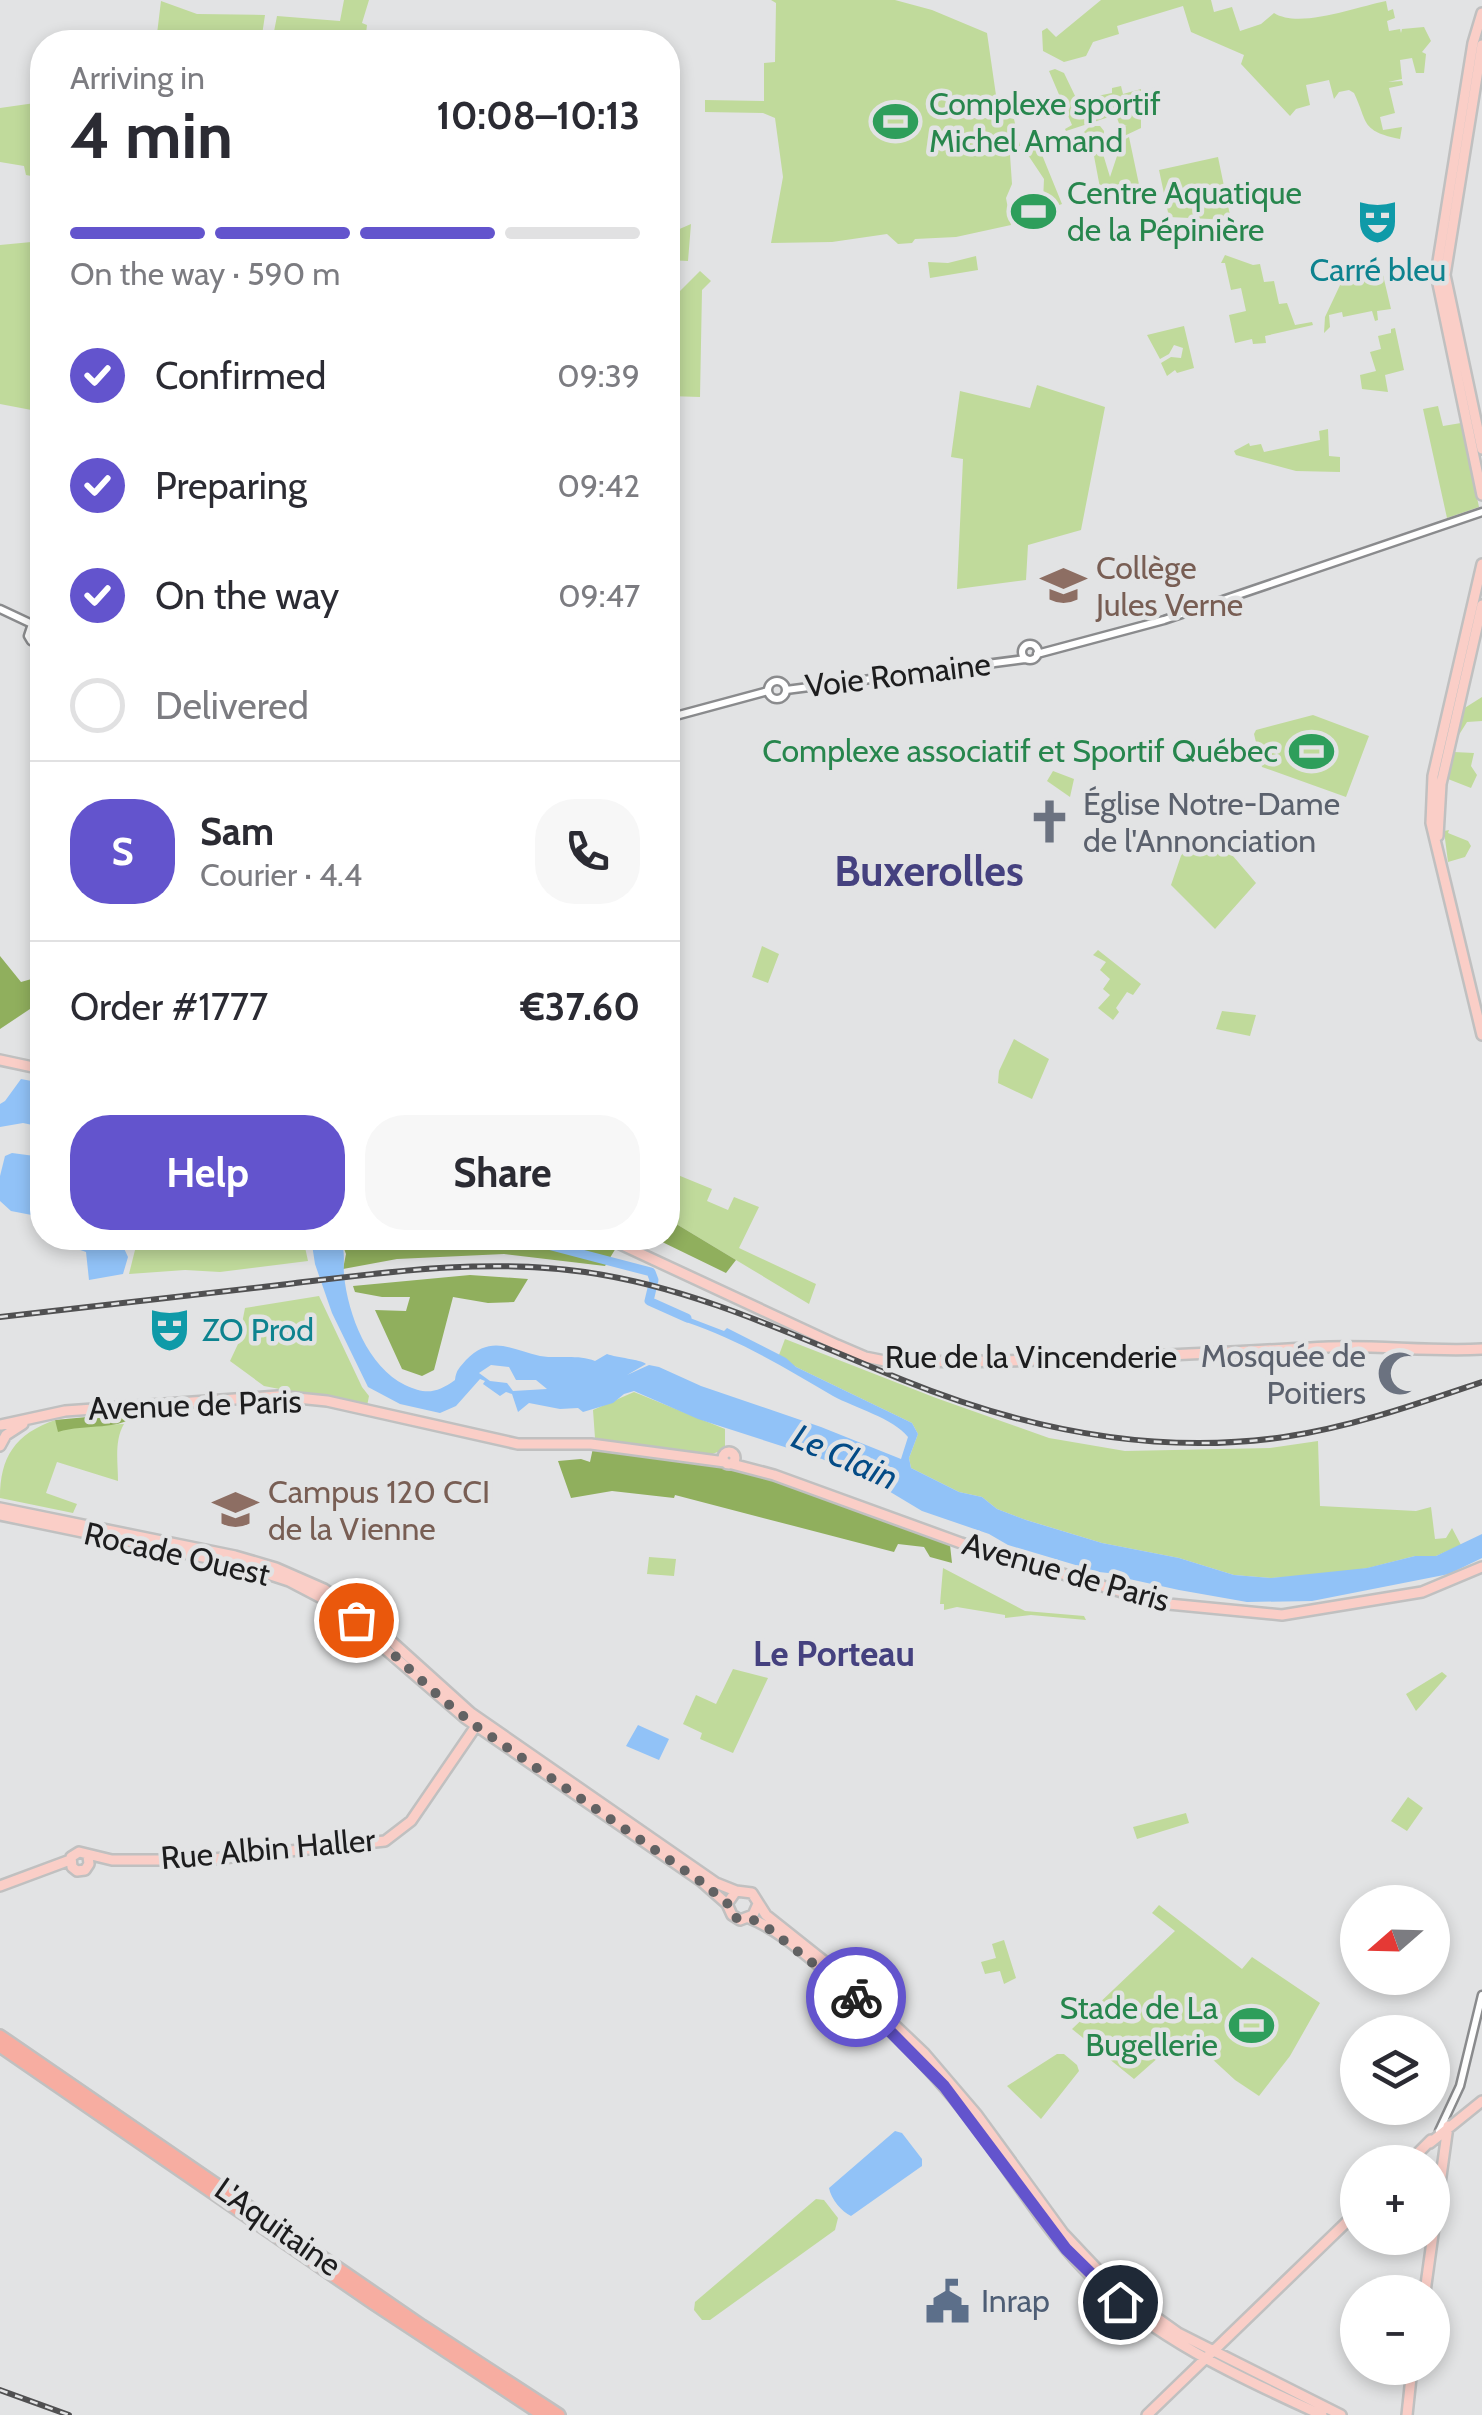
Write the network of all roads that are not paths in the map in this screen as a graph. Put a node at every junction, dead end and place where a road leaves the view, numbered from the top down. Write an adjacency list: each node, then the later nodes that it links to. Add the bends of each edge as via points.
1 (1482, 13): 3 (main road, via 1438,251)
2 (1482, 44): 3 (main road)
3 (1441, 281): 4 (main road); 5 (main road)
4 (1482, 449)
5 (1482, 495)
6 (1482, 512): 12 (street, Voie Romaine, via 1164,620)
7 (1482, 564): 18 (main road, via 1431,784)
8 (1482, 606): 18 (main road, via 1441,784)
9 (0, 610): 10 (street)
10 (30, 623)
11 (1022, 650): 12 (street, Voie Romaine, via 1028,644); 13 (street, Voie Romaine); 14 (street, Voie Romaine)
12 (1037, 651): 13 (street, Voie Romaine)
13 (1026, 659): 14 (street, Voie Romaine)
14 (1010, 660): 15 (street, Voie Romaine)
15 (786, 690): 16 (street, Voie Romaine, via 778,698); 16 (street, Voie Romaine, via 777,681)
16 (768, 692): 17 (street, Voie Romaine)
17 (680, 715)
18 (1440, 858): 19 (main road)
19 (1482, 1035)
20 (0, 1060): 21 (main road)
21 (30, 1066)
22 (633, 1250): 23 (main road, Rue de la Vincenderie, via 873,1360 1010,1362 1364,1346)
23 (1482, 1349)
24 (2, 1428): 25 (main road); 28 (main road, Avenue de Paris, via 44,1415 300,1398 518,1444 591,1444 729,1459 961,1543 1158,1602 1282,1614 1422,1592)
25 (0, 1446)
26 (0, 1508): 29 (main road, Rocade Ouest, via 260,1563 324,1590 369,1621)
27 (0, 1516): 29 (main road, Rocade Ouest, via 236,1564 305,1588 347,1613)
28 (1482, 1567)
29 (475, 1721): 31 (main road, Rue Albin Haller, via 411,1821 385,1842 204,1860); 35 (main road); 36 (main road, Rocade Ouest)
30 (88, 1856): 31 (main road); 32 (main road, via 79,1852); 33 (main road)
31 (112, 1860): 33 (main road)
32 (68, 1865): 33 (main road, via 80,1872); 34 (main road)
33 (87, 1868)
34 (0, 1886)
35 (736, 1892): 36 (main road); 37 (main road, via 752,1894)
36 (728, 1904): 38 (main road, via 735,1918)
37 (758, 1906): 38 (main road); 49 (main road, via 924,2052 1101,2276)
38 (749, 1918): 49 (main road, via 822,1968 905,2044 1096,2281 1150,2324)
39 (1482, 1995): 42 (street)
40 (0, 2036): 52 (highway, L'Aquitaine)
41 (0, 2046): 51 (highway, L'Aquitaine)
42 (1460, 2086): 44 (street); 45 (street)
43 (1482, 2100): 44 (main road)
44 (1457, 2119): 45 (main road)
45 (1445, 2131): 46 (main road); 48 (main road)
46 (1427, 2145)
47 (1340, 2229): 49 (main road)
48 (1427, 2275)
49 (1209, 2354): 53 (main road); 54 (main road); 55 (main road)
50 (1411, 2385): 56 (main road)
51 (544, 2415)
52 (559, 2415)
53 (1147, 2415)
54 (1322, 2415)
55 (1340, 2415)
56 (1407, 2415)

